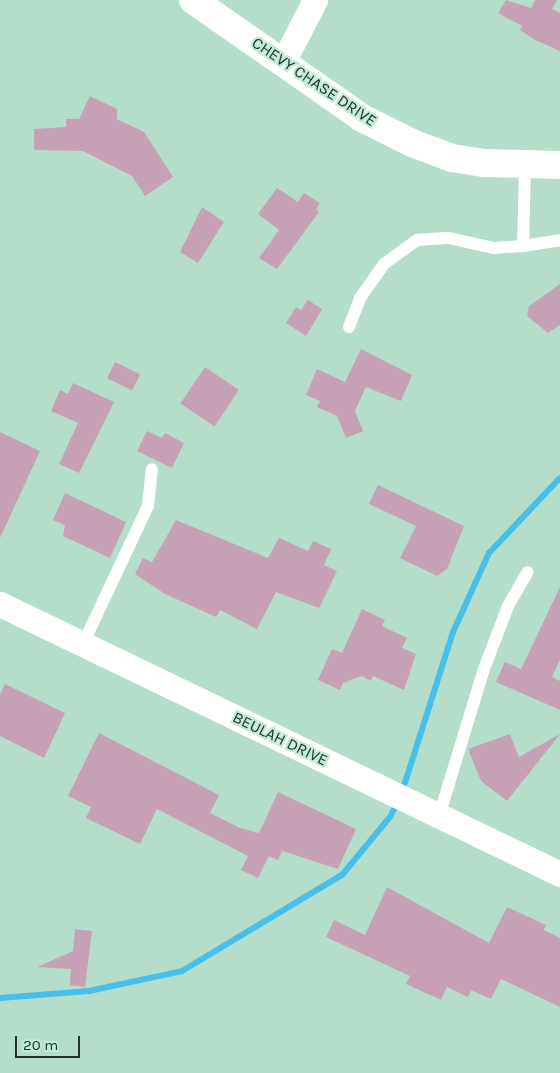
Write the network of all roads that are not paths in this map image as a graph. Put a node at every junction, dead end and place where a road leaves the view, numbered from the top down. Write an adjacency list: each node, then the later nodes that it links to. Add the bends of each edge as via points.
1 (193, 0): 3 (main road, CHEVY CHASE DRIVE)
2 (315, 0): 3 (street)
3 (283, 62): 5 (main road, CHEVY CHASE DRIVE, via 362,118 412,143 452,158)
4 (560, 165): 5 (main road, CHEVY CHASE DRIVE)
5 (525, 166): 7 (lane)
6 (560, 240): 7 (lane)
7 (523, 246): 8 (lane, via 493,248 449,238 417,240 384,264 360,298)
8 (349, 327)
9 (152, 469): 12 (lane, via 148,506)
10 (528, 572): 13 (lane, via 508,606 484,669)
11 (0, 604): 12 (street, BEULAH DRIVE)
12 (82, 644): 13 (street, BEULAH DRIVE)
13 (439, 816): 14 (street, BEULAH DRIVE)
14 (560, 874)

